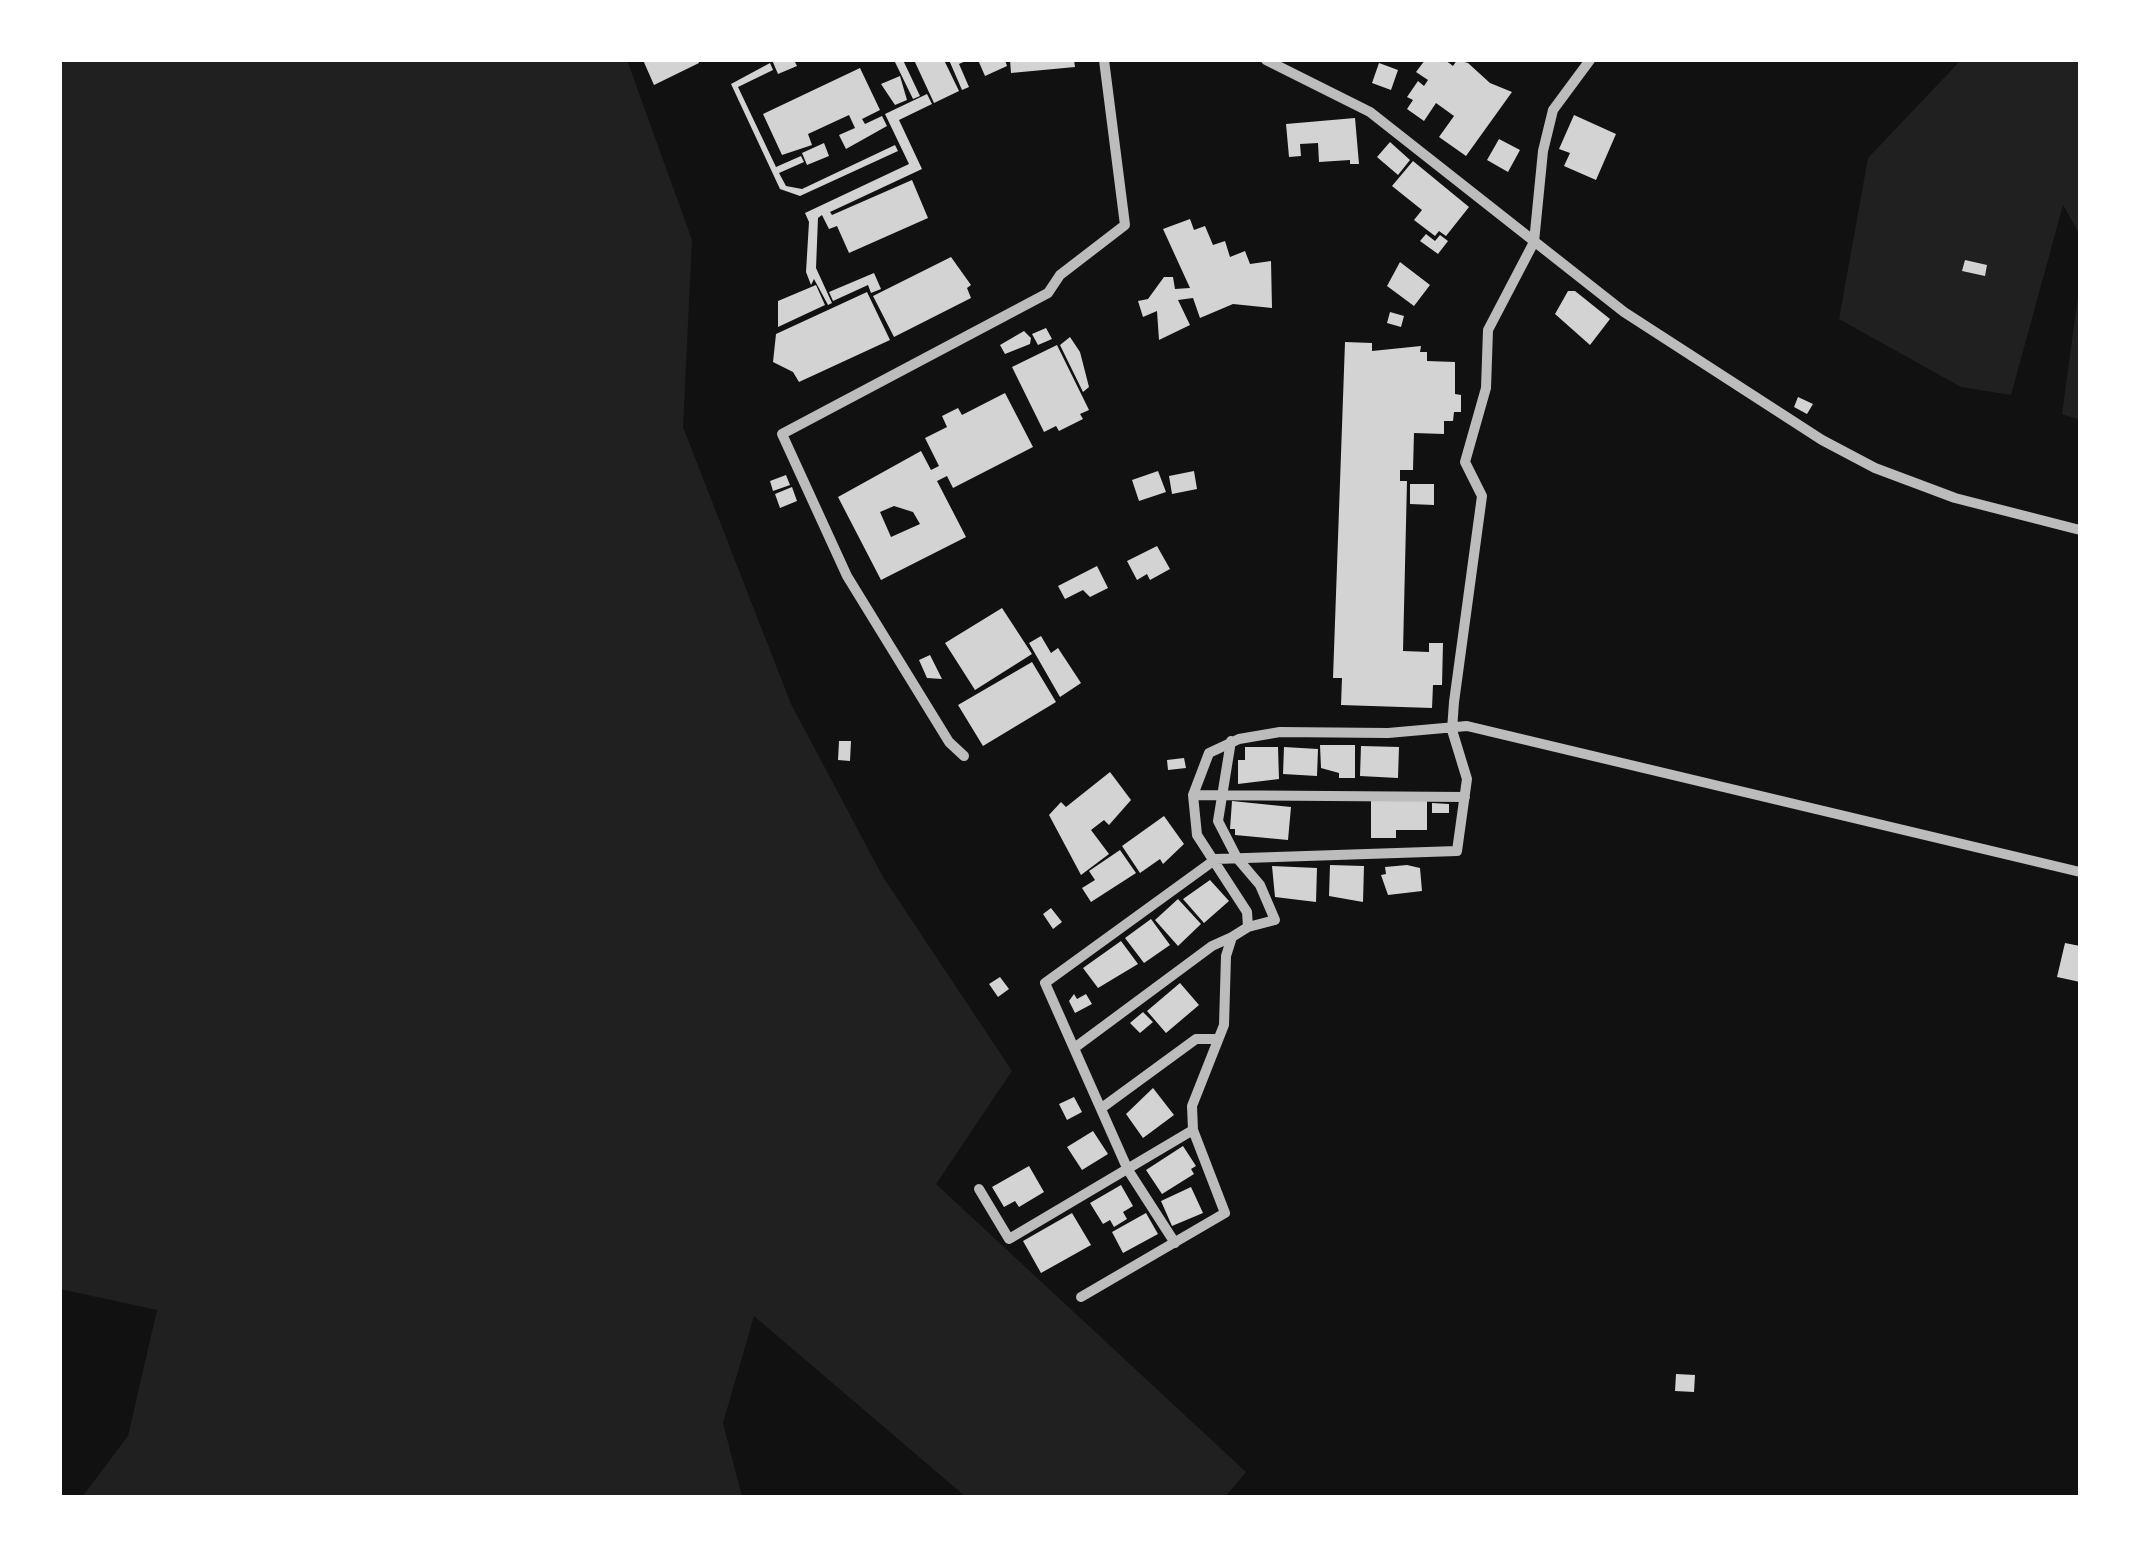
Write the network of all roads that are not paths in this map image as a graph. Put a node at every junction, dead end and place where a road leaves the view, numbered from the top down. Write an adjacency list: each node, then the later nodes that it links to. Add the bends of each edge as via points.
1 (1104, 60): 8 (street, via 1125,225 1048,292 782,434 847,576)
2 (1266, 60): 4 (street, via 1370,112)
3 (1590, 60): 4 (street, via 1553,110)
4 (1534, 242): 5 (street, via 1624,312 1846,453 1954,498); 6 (street, via 1488,330 1486,388 1466,449 1467,474 1482,496)
5 (2080, 530)
6 (1452, 730): 7 (street, via 1280,732); 11 (street, via 1467,779); 14 (street, via 1467,726)
7 (1231, 742): 9 (street, via 1209,753); 10 (street)
8 (964, 756)
9 (1192, 795): 10 (street); 13 (street, via 1197,835)
10 (1220, 796): 11 (street); 12 (street, via 1218,821)
11 (1464, 797): 12 (street, via 1457,851)
12 (1237, 858): 13 (street); 15 (street, via 1260,885 1274,920)
13 (1216, 859): 15 (street, via 1247,912); 18 (street, via 1046,983)
14 (2080, 872)
15 (1248, 927): 16 (street)
16 (1232, 937): 17 (street); 18 (street)
17 (1218, 1039): 19 (street, via 1196,1039); 20 (street, via 1192,1106)
18 (1077, 1046): 19 (street)
19 (1103, 1107): 21 (street)
20 (1193, 1130): 21 (street); 23 (street, via 1226,1213)
21 (1128, 1170): 22 (street, via 1009,1240); 23 (street)
22 (979, 1189)
23 (1175, 1243): 24 (street)
24 (1081, 1297)

